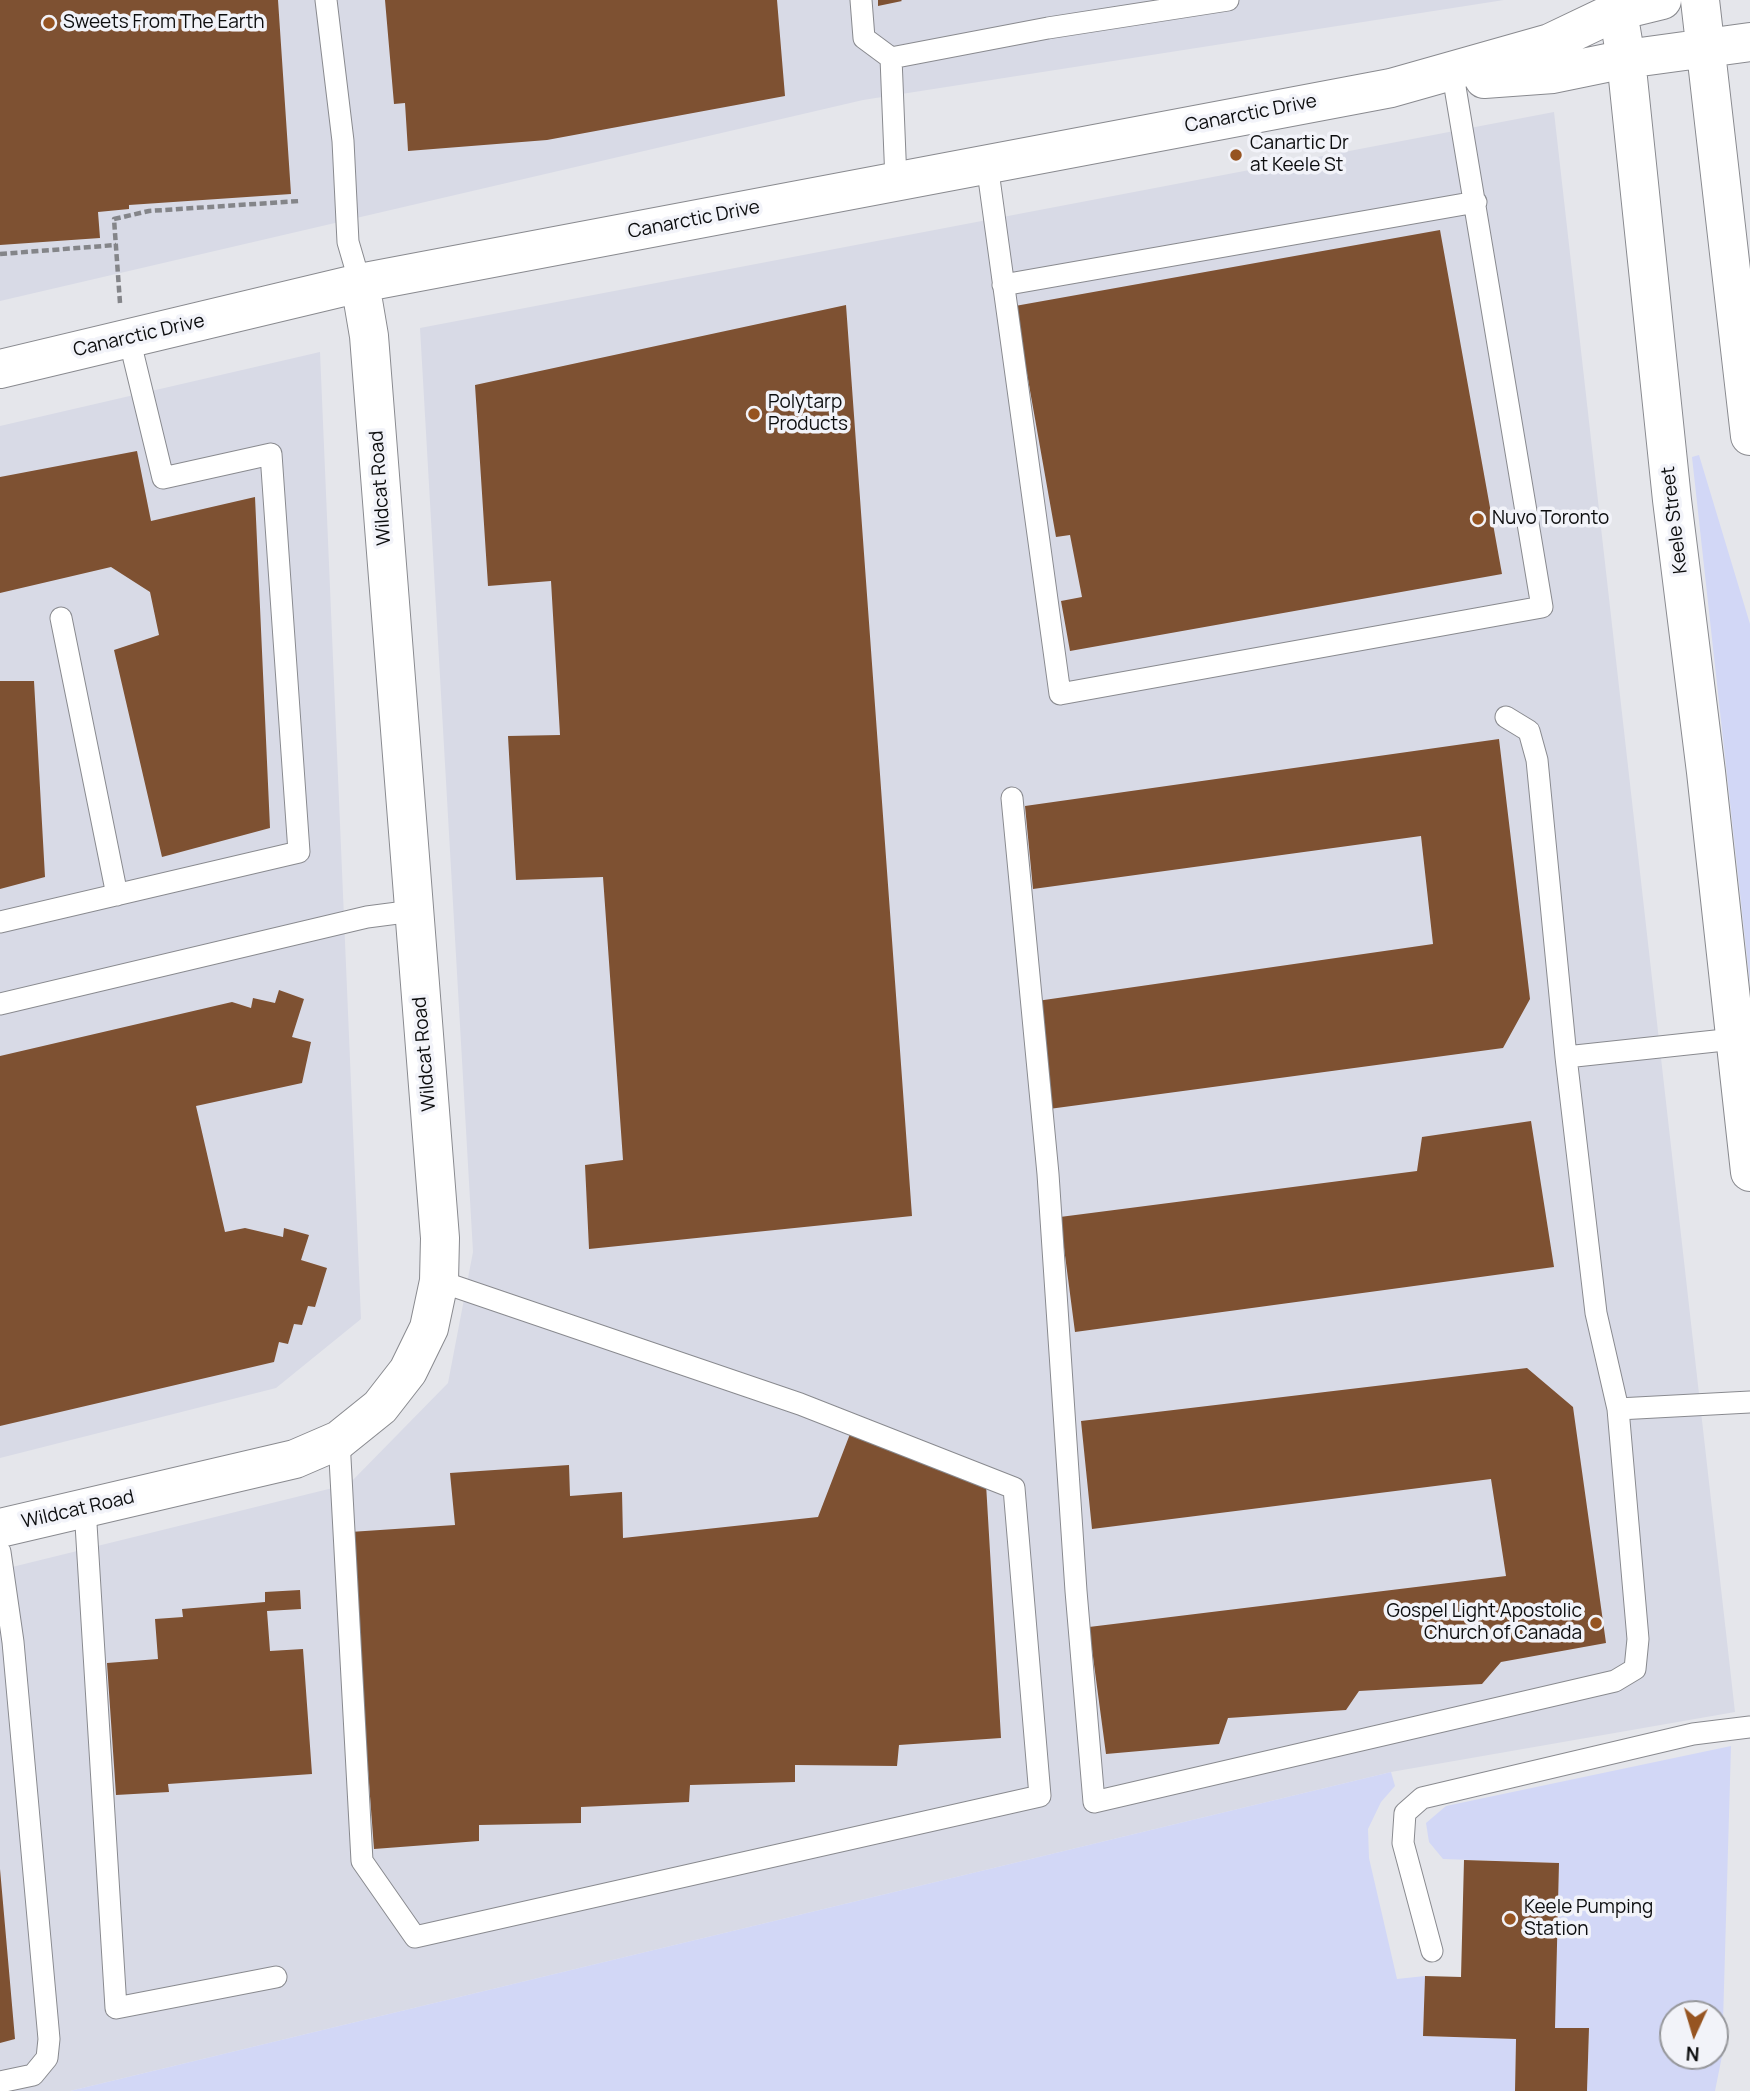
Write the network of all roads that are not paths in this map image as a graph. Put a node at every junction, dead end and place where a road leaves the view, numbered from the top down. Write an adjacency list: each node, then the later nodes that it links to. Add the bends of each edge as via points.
1 (326, 0): 16 (lane, via 343,141 348,242)
2 (861, 0): 9 (lane, via 864,38)
3 (1228, 0): 9 (lane)
4 (1662, 0): 6 (street, Canarctic Drive)
5 (1700, 0): 8 (street)
6 (1617, 6): 10 (street, Keele Street); 12 (street, Canarctic Drive, via 1550,43)
7 (1750, 42): 8 (street, Canarctic Drive)
8 (1705, 50): 10 (street, Canarctic Drive); 20 (street)
9 (891, 58): 14 (lane)
10 (1626, 59): 11 (street, Canarctic Drive, via 1553,74); 28 (street, Keele Street)
11 (1454, 81): 12 (street, Canarctic Drive); 15 (lane)
12 (1391, 88): 13 (street, Canarctic Drive)
13 (987, 164): 14 (street, Canarctic Drive); 17 (lane)
14 (896, 181): 16 (street, Canarctic Drive)
15 (1476, 202): 17 (lane); 17 (lane, via 1542,607 1060,694)
16 (360, 283): 18 (street, Canarctic Drive); 25 (street, Wildcat Road, via 369,336)
17 (1003, 285)
18 (130, 338): 19 (street, Canarctic Drive); 24 (lane, via 163,478 271,454 299,852)
19 (0, 369)
20 (1750, 436)
21 (61, 618): 24 (lane)
22 (1506, 717): 29 (lane, via 1529,732 1537,760)
23 (1012, 798): 33 (lane, via 1048,1174 1094,1802 1615,1681 1635,1669 1638,1639)
24 (117, 895): 26 (lane)
25 (413, 911): 27 (lane, via 367,917); 31 (street, Wildcat Road, via 440,1238)
26 (0, 922)
27 (0, 1004)
28 (1742, 1037): 29 (lane); 30 (street, Keele Street)
29 (1566, 1057): 33 (lane, via 1596,1313)
30 (1750, 1172)
31 (439, 1281): 34 (street, Wildcat Road, via 429,1328 408,1371 380,1408); 34 (lane, via 800,1404 1014,1488 1040,1796 415,1937 362,1861)
32 (1750, 1402): 33 (lane)
33 (1618, 1409)
34 (339, 1440): 35 (street, Wildcat Road, via 295,1459)
35 (85, 1508): 36 (street, Wildcat Road); 40 (lane, via 116,2008)
36 (0, 1528)
37 (0, 1552): 41 (lane, via 14,1656 49,2039 47,2058 33,2075)
38 (1750, 1727): 39 (lane, via 1693,1734 1422,1798 1405,1813 1403,1843)
39 (1432, 1951)
40 (276, 1977)
41 (0, 2082)

